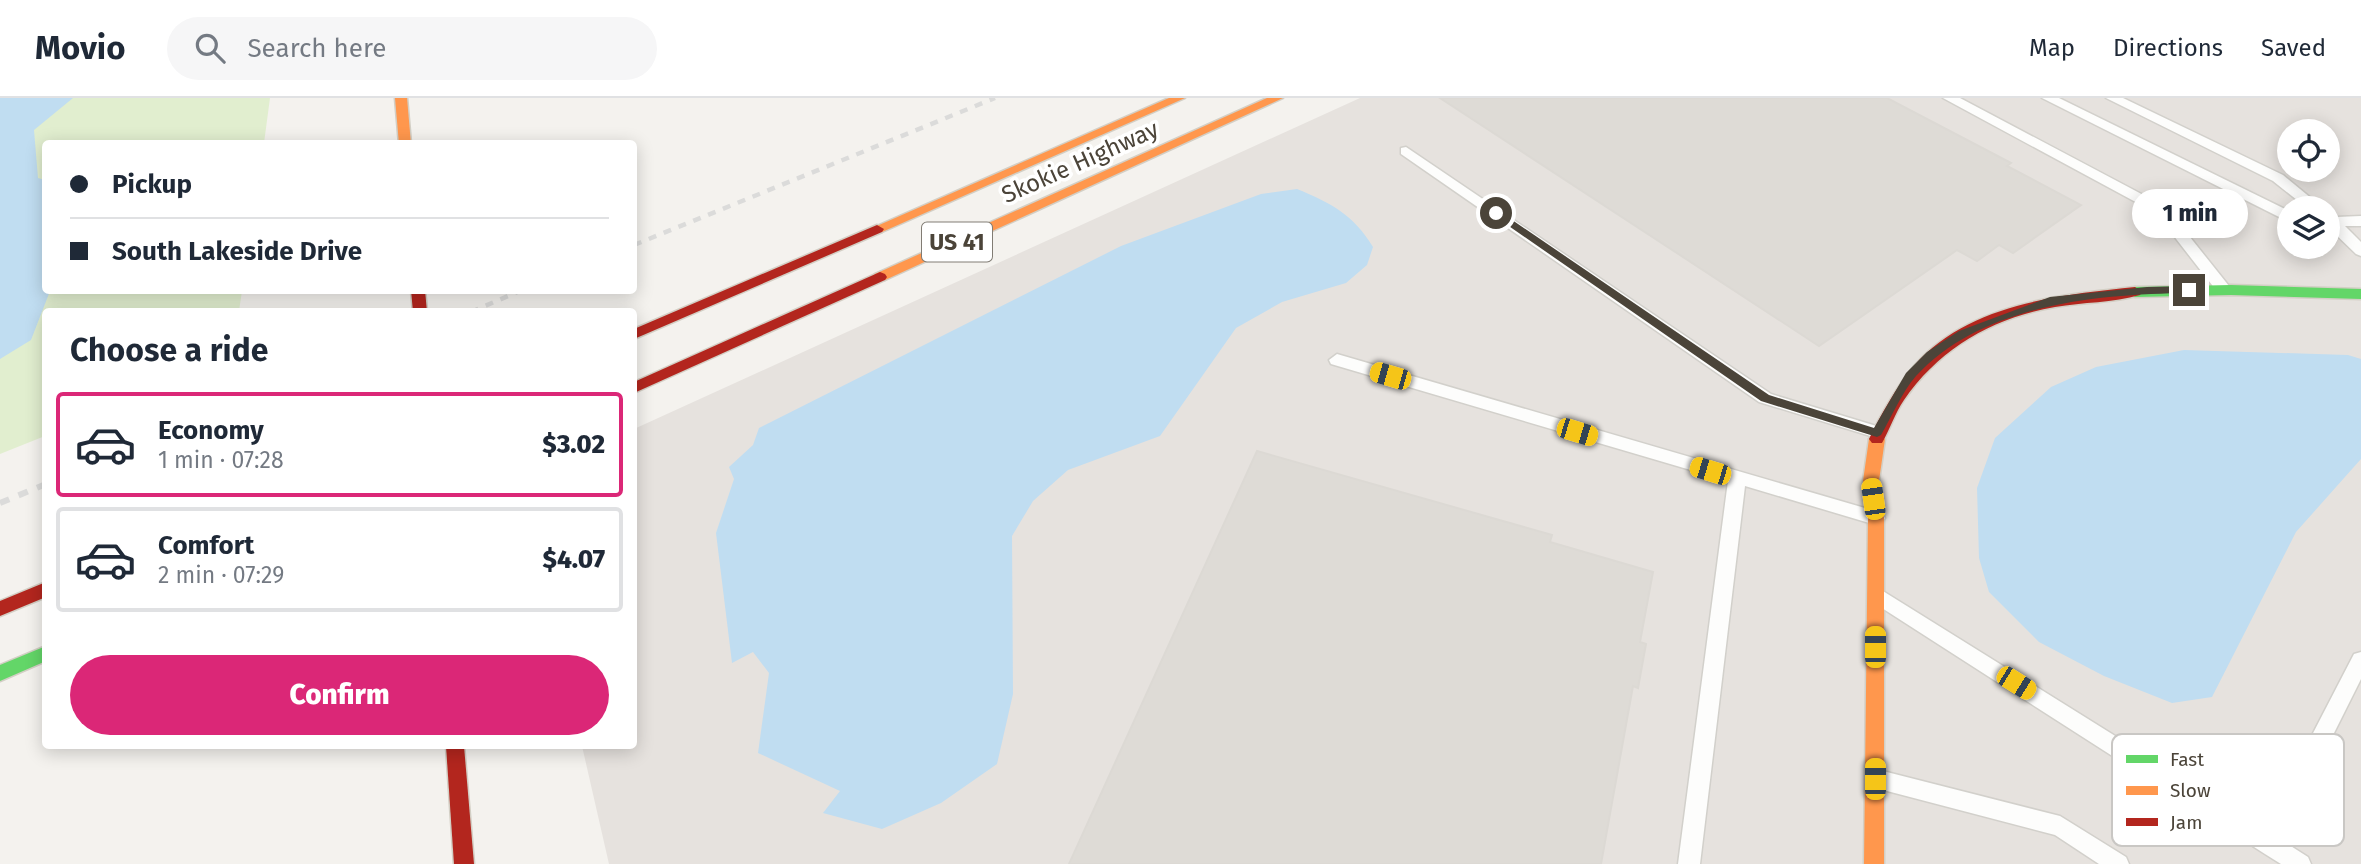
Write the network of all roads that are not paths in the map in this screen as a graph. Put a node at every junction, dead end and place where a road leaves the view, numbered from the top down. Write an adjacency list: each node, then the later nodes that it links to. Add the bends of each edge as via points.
1 (401, 98): 9 (main road)
2 (1179, 98): 19 (main road, Skokie Highway / US 41)
3 (1278, 98): 21 (main road, Skokie Highway / US 41)
4 (1950, 98): 17 (lane, via 2161,210)
5 (2049, 98): 12 (lane)
6 (2113, 98): 8 (lane)
7 (2146, 98): 8 (lane)
8 (2133, 107): 11 (lane, via 2278,178)
9 (405, 140)
10 (1406, 151): 22 (lane, via 1765,398)
11 (2301, 196)
12 (2277, 211)
13 (2361, 220): 14 (lane)
14 (2340, 221)
15 (2340, 231): 16 (lane)
16 (2361, 251)
17 (2224, 290): 18 (main road); 22 (main road, via 2147,290 2050,301 2006,315 1931,355 1910,376)
18 (2361, 294)
19 (637, 333)
20 (1337, 360): 23 (lane)
21 (637, 387)
22 (1877, 432): 24 (main road, via 1870,479)
23 (1737, 479): 24 (lane); 37 (lane)
24 (1876, 518): 26 (main road)
25 (42, 591): 27 (main road)
26 (1876, 594): 32 (lane); 34 (main road)
27 (0, 609)
28 (42, 655): 30 (main road)
29 (2361, 660): 31 (lane)
30 (0, 673)
31 (2323, 734)
32 (2112, 744)
33 (455, 749): 36 (main road)
34 (1875, 779): 38 (main road); 39 (lane, via 2060,826)
35 (2273, 847): 40 (lane)
36 (464, 864)
37 (1689, 864)
38 (1874, 864)
39 (2118, 864)
40 (2301, 864)

